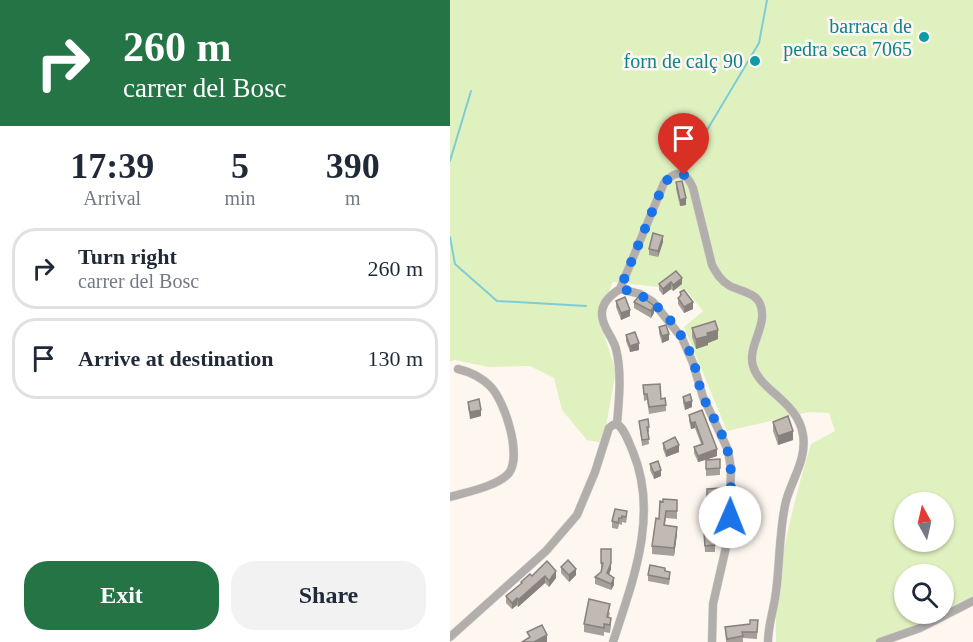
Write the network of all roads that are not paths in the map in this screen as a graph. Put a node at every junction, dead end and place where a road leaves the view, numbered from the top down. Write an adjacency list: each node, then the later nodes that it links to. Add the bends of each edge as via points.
1 (620, 289): 3 (street, via 607,300 602,315 616,348); 8 (street, via 652,302 682,338 728,450 729,534 713,604); 9 (street, via 664,183 677,174 684,175 693,188 716,273 730,286 758,299 761,305 752,357 754,371 792,410 803,435 803,451 786,502)
2 (458, 369): 4 (street, via 472,373 495,393 506,418 514,458 509,473 497,482)
3 (617, 424): 6 (street, via 609,428 588,492 567,528 546,552); 7 (street, via 639,471 645,523 639,558)
4 (450, 497)
5 (973, 601): 10 (street, via 920,628)
6 (450, 637)
7 (613, 642)
8 (712, 642)
9 (768, 642)
10 (880, 642)

